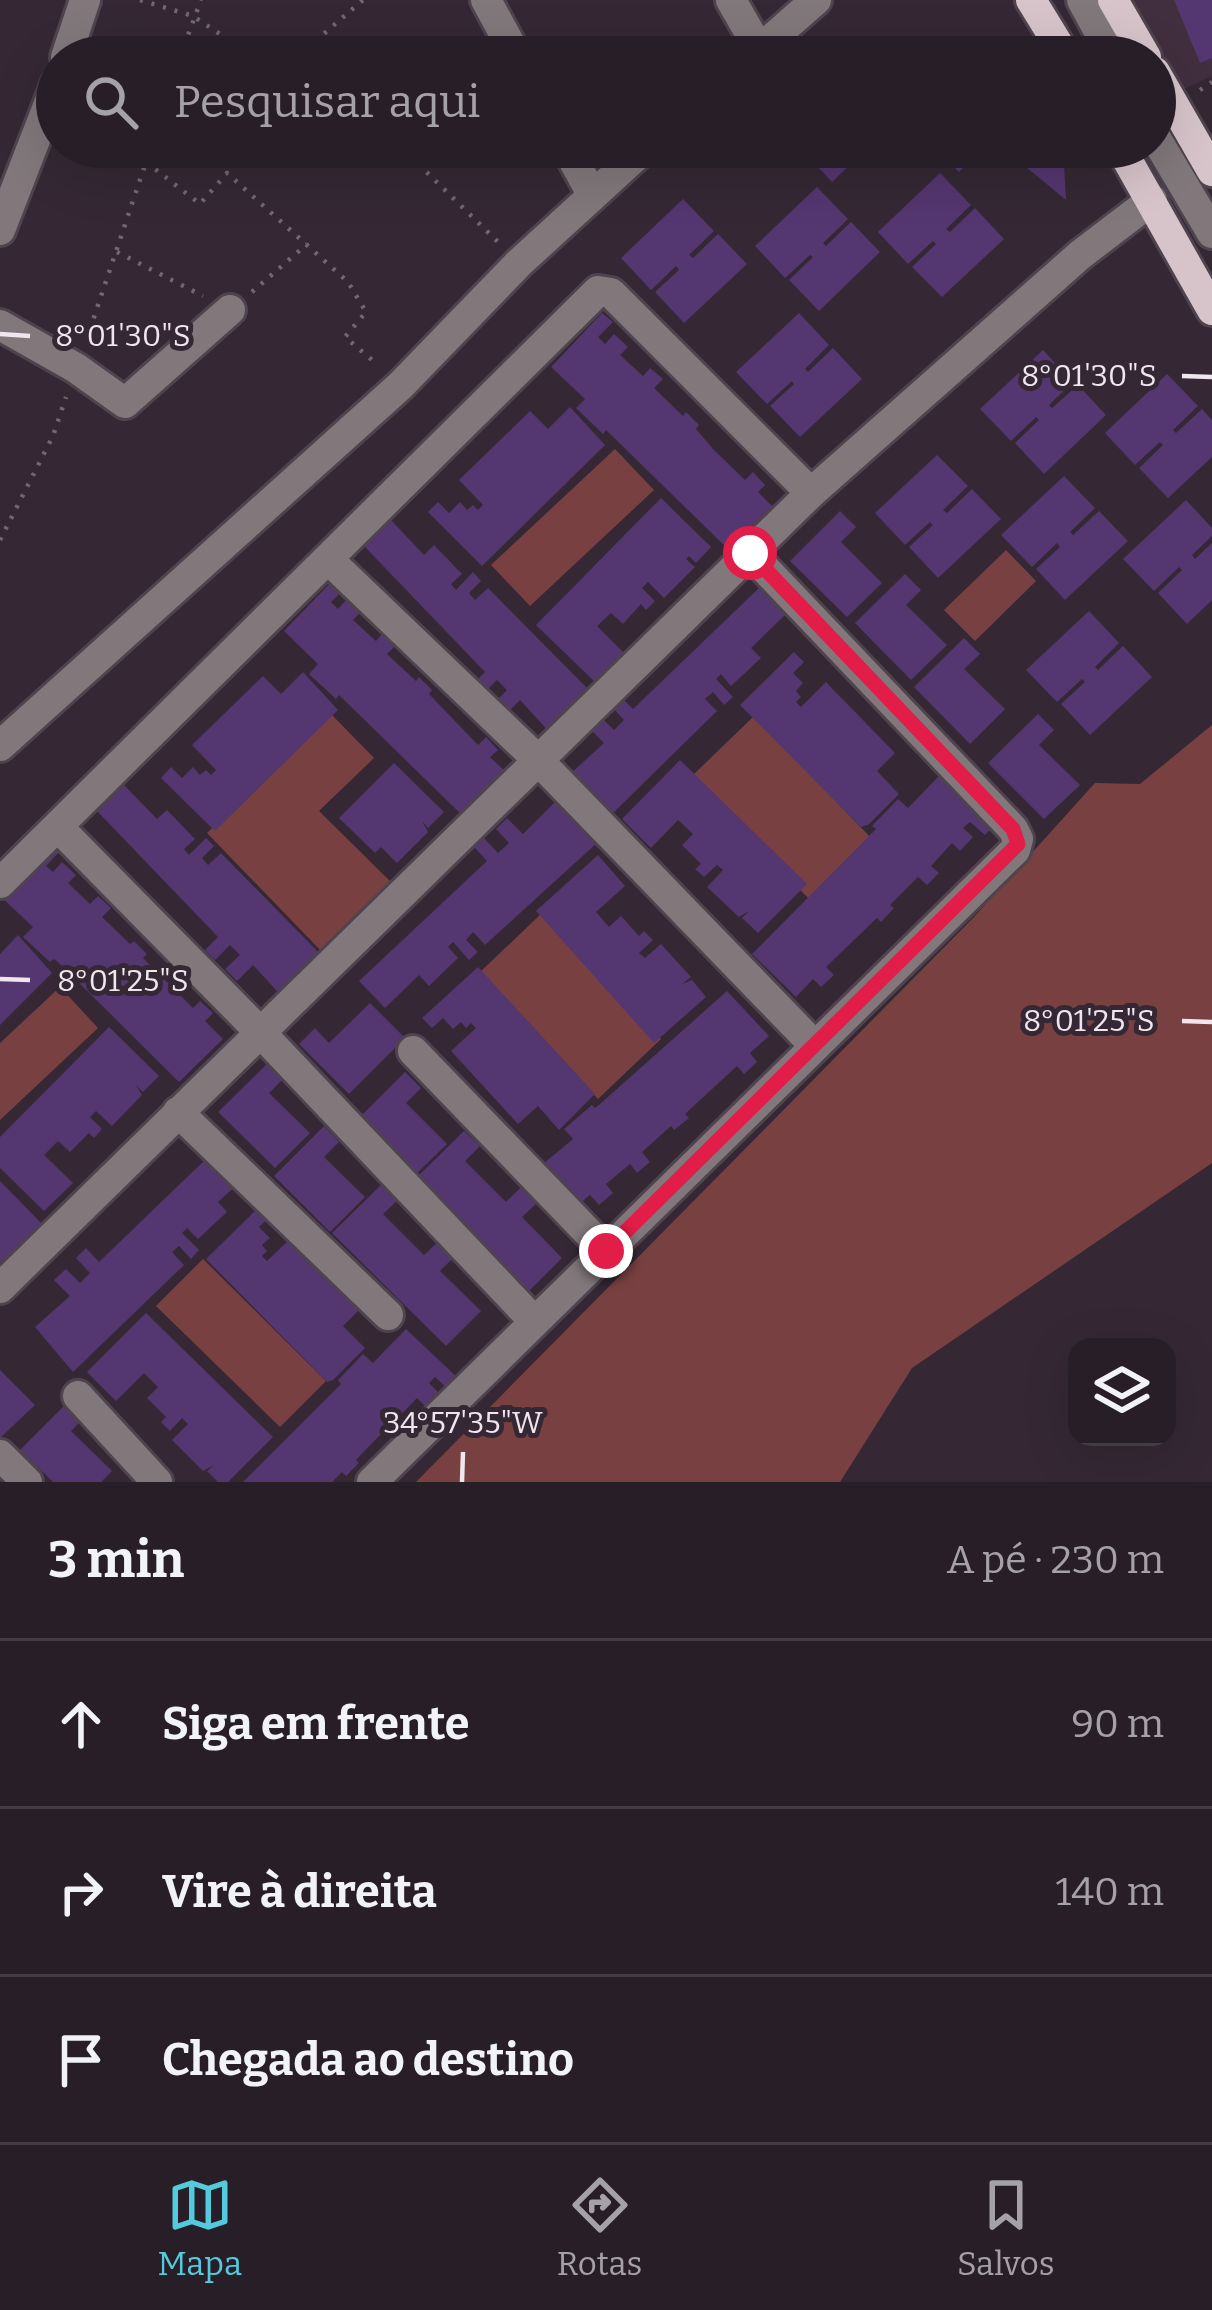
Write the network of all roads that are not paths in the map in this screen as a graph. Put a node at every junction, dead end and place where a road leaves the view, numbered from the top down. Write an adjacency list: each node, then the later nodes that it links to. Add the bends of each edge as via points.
1 (85, 0): 9 (street)
2 (486, 0): 10 (street)
3 (731, 0): 11 (street)
4 (816, 0): 12 (street)
5 (1031, 0): 13 (main road)
6 (1046, 0): 14 (street)
7 (1082, 0): 15 (street)
8 (1113, 0): 16 (main road)
9 (73, 36)
10 (506, 36)
11 (747, 36)
12 (775, 36)
13 (1053, 36)
14 (1067, 36)
15 (1102, 36)
16 (1134, 36)
17 (1176, 108): 24 (main road)
18 (36, 137): 27 (street)
19 (578, 168): 25 (street)
20 (622, 168): 25 (street)
21 (1133, 168): 26 (main road)
22 (1144, 168): 29 (street)
23 (1174, 168): 28 (street)
24 (1212, 171)
25 (592, 194): 36 (street, via 401,385)
26 (1152, 200): 31 (main road); 33 (street)
27 (0, 230)
28 (1212, 233)
29 (1212, 290)
30 (230, 310): 32 (street, via 125,404)
31 (1212, 310)
32 (0, 325)
33 (811, 493): 34 (street); 35 (street, via 603,290)
34 (750, 553): 37 (street); 41 (street, via 1018,838 1015,850)
35 (329, 560): 37 (street); 38 (street)
36 (0, 746)
37 (538, 760): 40 (street); 41 (street)
38 (59, 828): 39 (street); 40 (street)
39 (0, 884)
40 (260, 1032): 43 (street); 47 (street)
41 (814, 1045): 44 (street)
42 (413, 1052): 44 (street)
43 (178, 1112): 45 (street); 46 (street)
44 (606, 1251): 47 (street)
45 (0, 1288)
46 (388, 1315)
47 (534, 1321): 52 (street)
48 (78, 1396): 51 (street)
49 (0, 1455): 50 (street)
50 (27, 1482)
51 (157, 1482)
52 (372, 1482)

